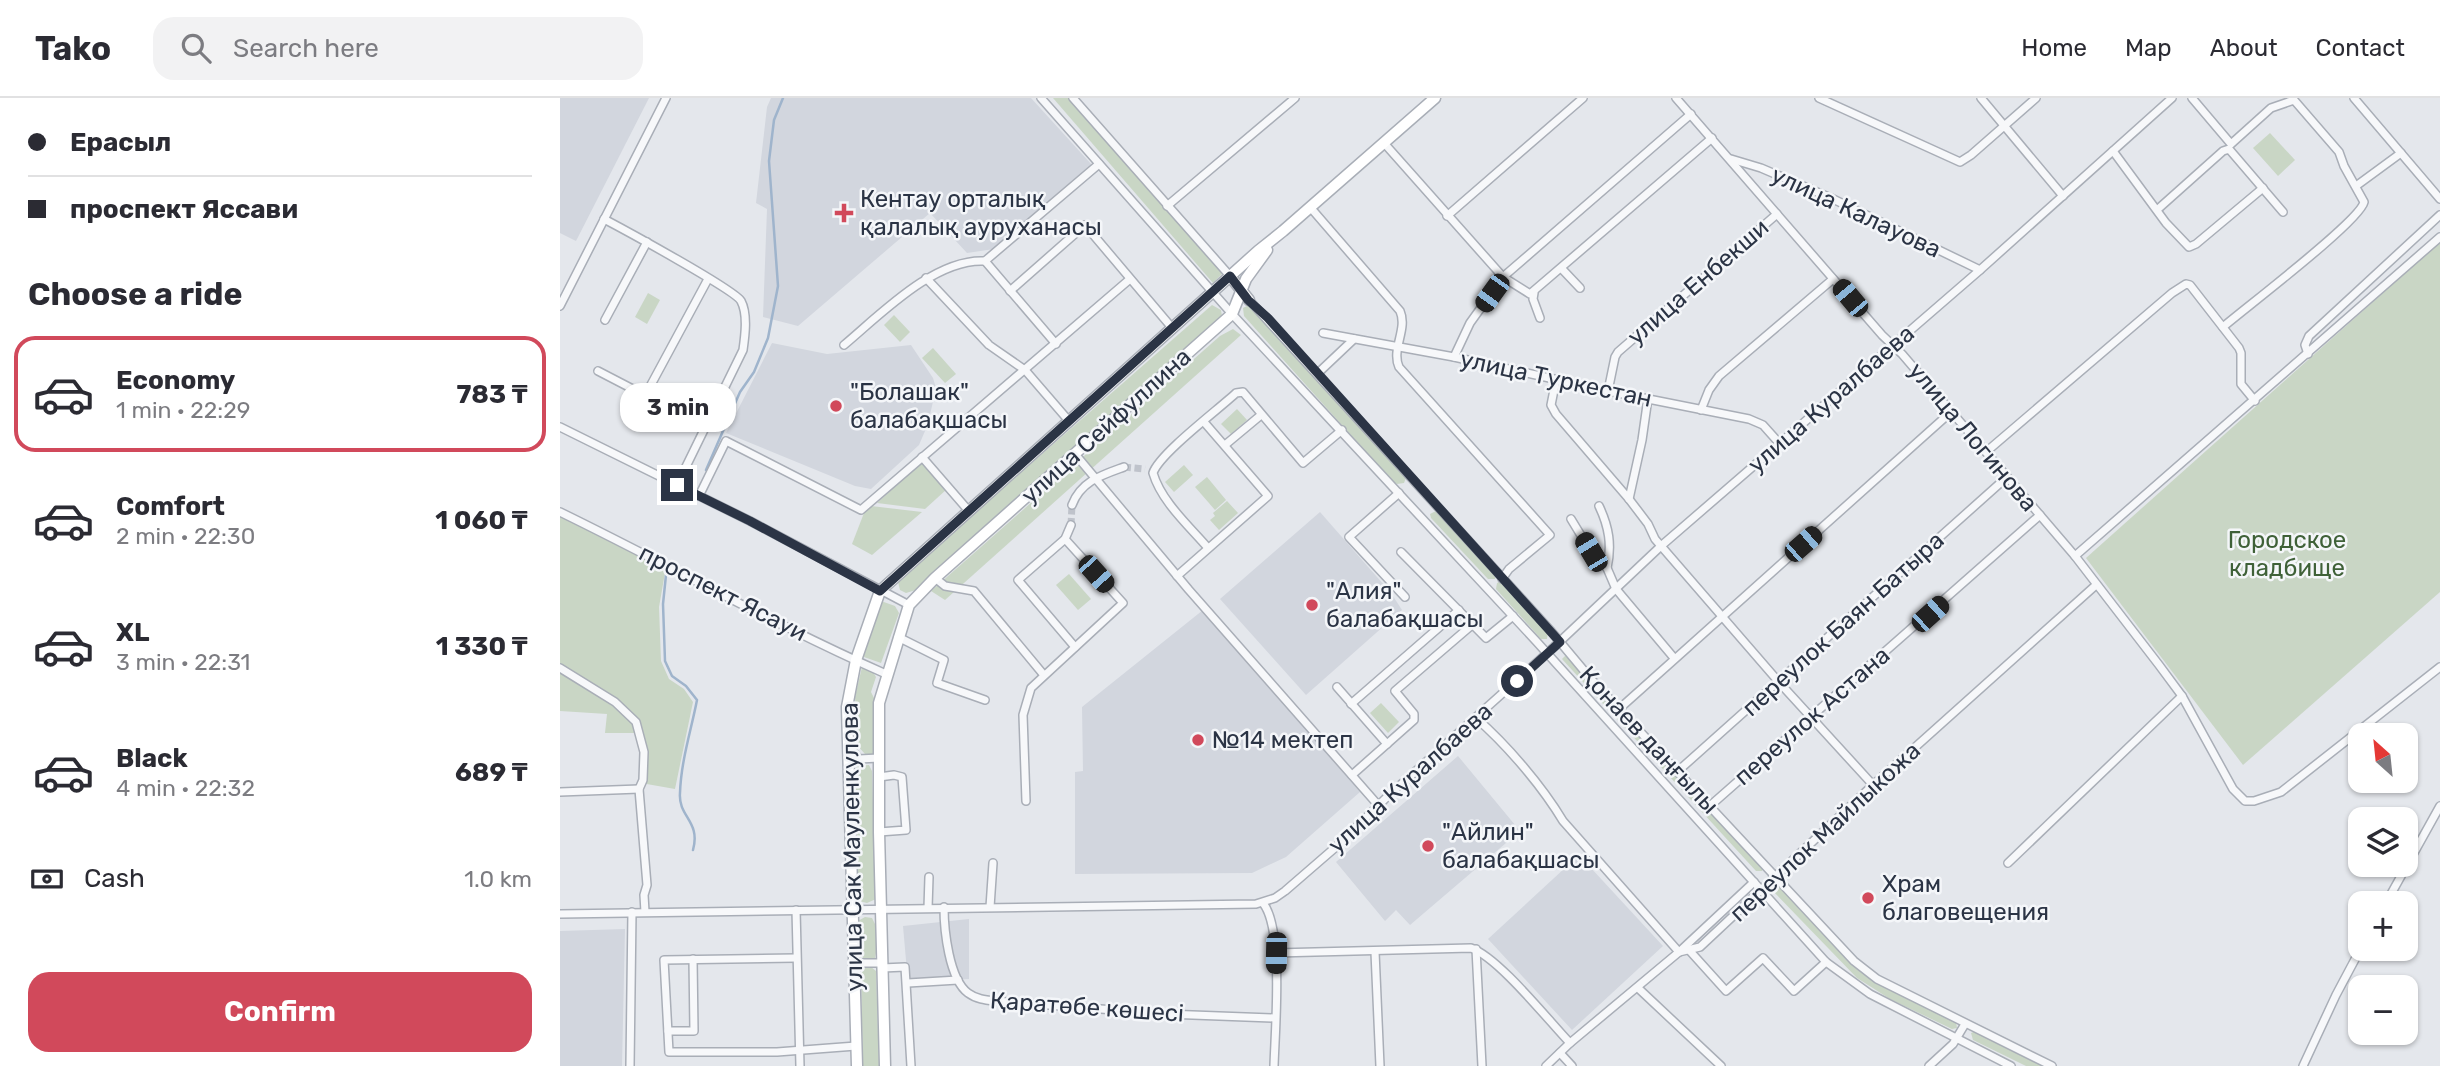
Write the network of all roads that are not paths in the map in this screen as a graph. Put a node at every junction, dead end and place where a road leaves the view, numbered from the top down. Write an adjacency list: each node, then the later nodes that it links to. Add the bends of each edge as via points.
1 (666, 98): 33 (street)
2 (1041, 98): 21 (street, Қонаев даңғылы)
3 (1073, 98): 26 (street, Қонаев даңғылы)
4 (1295, 98): 26 (street)
5 (1435, 98): 17 (main road, улица Сейфуллина)
6 (1583, 98): 32 (street)
7 (1676, 98): 14 (street, улица Логинова)
8 (1819, 98): 15 (street, via 1960,162)
9 (1981, 98): 15 (street)
10 (2036, 98): 15 (street)
11 (2172, 98): 18 (street, улица Куралбаева)
12 (2192, 98): 22 (street, via 2231,144 2271,108 2294,100 2339,152)
13 (2354, 98): 19 (street)
14 (1691, 114): 16 (street, улица Логинова); 42 (street)
15 (2004, 126): 24 (street)
16 (1712, 138): 20 (street, улица Логинова); 38 (street)
17 (1384, 143): 27 (main road, улица Сейфуллина); 32 (street)
18 (2113, 151): 24 (street, улица Куралбаева); 28 (street)
19 (2402, 153): 22 (street); 25 (street)
20 (1730, 158): 30 (street, улица Логинова); 39 (street, улица Калауова, via 1831,198)
21 (1099, 164): 37 (street); 48 (street, Қонаев даңғылы)
22 (2356, 186): 55 (street, via 2364,202 2362,208)
23 (2263, 188): 28 (street, via 2192,247 2185,245); 28 (street, via 2226,149); 29 (street)
24 (2063, 196): 39 (street, улица Куралбаева)
25 (2440, 199)
26 (1167, 206): 40 (street, Қонаев даңғылы)
27 (1310, 207): 34 (main road, улица Сейфуллина); 62 (street, via 1396,305 1403,320)
28 (2158, 209)
29 (2283, 212)
30 (1777, 214): 43 (street, улица Логинова); 69 (street, улица Енбекши, via 1618,352)
31 (2440, 215): 63 (street, via 2309,336)
32 (1447, 216): 42 (street)
33 (604, 219): 36 (street); 51 (street)
34 (1283, 231): 40 (main road, улица Сейфуллина); 50 (main road, улица Сейфуллина, via 1246,279)
35 (2440, 237): 63 (street)
36 (646, 242): 44 (street); 54 (street)
37 (985, 261): 41 (street, via 957,264); 47 (street)
38 (1562, 269): 46 (street); 49 (street)
39 (1980, 270): 61 (street, улица Куралбаева)
40 (1230, 276): 48 (main road, улица Сейфуллина); 50 (main road, Қонаев даңғылы)
41 (926, 278): 60 (street); 66 (street, via 989,345)
42 (1503, 278): 49 (street); 64 (street, via 1469,323)
43 (1833, 278): 61 (street, улица Логинова); 73 (street, via 1719,376)
44 (708, 279): 70 (street); 78 (street, via 742,302 745,339)
45 (1130, 279): 47 (street, via 1085,225); 56 (street); 59 (street)
46 (1580, 288)
47 (1010, 291): 59 (street)
48 (1213, 292): 52 (street, Қонаев даңғылы); 56 (main road, улица Сейфуллина)
49 (1534, 293): 53 (street)
50 (1245, 296): 52 (main road, улица Сейфуллина); 67 (street, Қонаев даңғылы)
51 (560, 306)
52 (1232, 314): 80 (street, Қонаев даңғылы); 84 (main road, улица Сейфуллина)
53 (1540, 318)
54 (605, 320)
55 (2223, 327): 72 (street, via 2241,353 2241,384); 83 (street, via 2190,285 2183,285)
56 (1173, 328): 76 (main road, улица Сейфуллина)
57 (1323, 333): 58 (street, улица Туркестан)
58 (1354, 339): 62 (street, улица Туркестан); 67 (street)
59 (1056, 344): 66 (street)
60 (844, 345)
61 (1894, 345): 74 (street, улица Логинова); 81 (street, улица Куралбаева)
62 (1398, 346): 64 (street, улица Туркестан); 108 (street, via 1399,367 1550,535)
63 (2308, 354): 72 (street)
64 (1454, 357): 68 (street, улица Туркестан)
65 (598, 370): 70 (street)
66 (1025, 370): 76 (street); 85 (street)
67 (1317, 374): 108 (street, Қонаев даңғылы)
68 (1556, 380): 69 (street, улица Туркестан); 92 (street, via 1552,409)
69 (1608, 391): 71 (street, улица Туркестан)
70 (646, 394): 78 (street)
71 (1647, 398): 73 (street, улица Туркестан); 92 (street)
72 (2255, 401): 104 (street)
73 (1701, 410): 81 (street, улица Туркестан, via 1758,422)
74 (1951, 412): 83 (street, улица Логинова); 116 (street)
75 (1261, 415): 77 (street, via 1240,392); 80 (street, via 1303,463); 82 (street)
76 (1069, 421): 95 (main road, улица Сейфуллина)
77 (1203, 422): 82 (street); 102 (street, via 1149,471)
78 (704, 426): 89 (street)
79 (560, 427): 89 (street)
80 (1342, 430): 90 (street, Қонаев даңғылы)
81 (1779, 443): 101 (street, улица Куралбаева)
82 (1225, 445): 102 (street, via 1268,496)
83 (1986, 453): 87 (street, улица Логинова)
84 (1075, 454): 88 (street); 107 (main road, улица Сейфуллина)
85 (922, 457): 91 (street, via 862,510 726,441); 95 (street)
86 (1124, 467): 88 (street)
87 (2007, 477): 97 (street, улица Логинова); 128 (street, переулок Баян Батыра)
88 (1094, 478): 93 (street); 106 (street)
89 (677, 485): 91 (street)
90 (1399, 494): 112 (street, via 1349,537); 115 (street, Қонаев даңғылы)
91 (699, 496): 111 (street)
92 (1629, 499): 101 (street)
93 (1072, 505)
94 (1599, 506): 105 (street, via 1611,551)
95 (968, 510): 111 (main road, улица Сейфуллина)
96 (560, 512): 123 (street, проспект Ясауи)
97 (2040, 515): 104 (street, улица Логинова); 134 (street, переулок Астана)
98 (1571, 519): 105 (street)
99 (1071, 525): 100 (street)
100 (1065, 539): 120 (street, via 1122,603); 120 (street, via 1018,580)
101 (1661, 546): 110 (street, улица Куралбаева); 116 (street)
102 (1208, 548): 106 (street)
103 (1401, 552): 114 (street)
104 (2075, 556): 109 (street, улица Логинова)
105 (1607, 568): 110 (street)
106 (1177, 576): 140 (street)
107 (935, 578): 113 (main road, улица Сейфуллина); 127 (street, via 946,586 974,591)
108 (1502, 579): 119 (street, Қонаев даңғылы)
109 (2096, 585): 130 (street, улица Логинова); 142 (street, переулок Майлыкожа)
110 (1616, 589): 119 (street, улица Куралбаева); 122 (street)
111 (880, 591): 113 (street); 123 (main road, улица Сак Мауленкулова)
112 (1405, 597)
113 (909, 606): 118 (main road, улица Сак Мауленкулова)
114 (1459, 610): 117 (street); 132 (street)
115 (1513, 616): 117 (street, via 1486,638); 121 (street, Қонаев даңғылы)
116 (1721, 616): 122 (street); 128 (street)
117 (1473, 624): 137 (street, via 1395,691 1415,717)
118 (898, 637): 126 (main road, улица Сак Мауленкулова); 131 (street, via 944,660 937,684)
119 (1560, 642): 121 (street, улица Куралбаева); 133 (street, Қонаев даңғылы)
120 (1075, 647): 127 (street)
121 (1546, 654): 135 (street, улица Куралбаева); 154 (street, Қонаев даңғылы)
122 (1674, 658): 133 (street)
123 (856, 660): 126 (street, проспект Ясауи); 136 (main road, улица Сак Мауленкулова, via 847,707)
124 (2440, 667): 130 (street, улица Логинова, via 2281,792 2254,801 2245,801 2233,789)
125 (560, 668): 143 (street, via 615,702 636,722 644,752)
126 (886, 674): 138 (main road, улица Сак Мауленкулова, via 879,703)
127 (1043, 674): 145 (street, via 1031,688 1023,715)
128 (1778, 681): 134 (street); 139 (street, переулок Баян Батыра)
129 (1337, 687): 132 (street)
130 (2182, 696): 151 (street)
131 (985, 700)
132 (1351, 704): 137 (street)
133 (1619, 709): 139 (street, Қонаев даңғылы)
134 (1811, 716): 142 (street); 147 (street, переулок Астана)
135 (1476, 718): 146 (street, улица Куралбаева); 170 (street)
136 (848, 744): 138 (street, via 859,759); 161 (main road, улица Сак Мауленкулова)
137 (1387, 744): 140 (street)
138 (879, 758): 141 (main road, улица Сак Мауленкулова)
139 (1678, 771): 147 (street, Қонаев даңғылы)
140 (1352, 775): 146 (street)
141 (879, 777): 149 (main road, улица Сак Мауленкулова); 149 (street, via 902,777 906,830)
142 (1873, 785): 152 (street, переулок Майлыкожа)
143 (639, 789): 144 (street); 165 (street)
144 (560, 792)
145 (1026, 800)
146 (1378, 806): 157 (street, улица Куралбаева, via 1286,891)
147 (1711, 806): 152 (street, Қонаев даңғылы)
148 (2440, 806): 156 (street)
149 (879, 832): 162 (main road, улица Сак Мауленкулова)
150 (993, 863): 159 (street)
151 (2008, 863)
152 (1776, 876): 155 (street, переулок Майлыкожа); 182 (street, Қонаев даңғылы, via 1866,971)
153 (929, 877): 160 (street)
154 (1754, 882): 155 (street, Қонаев даңғылы); 170 (street)
155 (1760, 890): 168 (street, переулок Майлыкожа, via 1700,947); 175 (street, Қонаев даңғылы)
156 (2393, 891)
157 (1263, 902): 159 (street, улица Куралбаева); 171 (street, via 1272,920)
158 (944, 907): 159 (street, улица Куралбаева); 160 (street, улица Куралбаева); 178 (street, via 947,946)
159 (990, 907)
160 (928, 908): 162 (street, улица Куралбаева)
161 (852, 909): 162 (street, улица Куралбаева); 163 (street, улица Куралбаева); 176 (main road, улица Сак Мауленкулова)
162 (881, 909): 177 (main road, улица Сак Мауленкулова)
163 (796, 910): 165 (street, улица Куралбаева); 172 (street)
164 (632, 912): 165 (street, улица Куралбаева); 166 (street, улица Куралбаева); 189 (street)
165 (645, 912)
166 (560, 914)
167 (1476, 950): 169 (street); 185 (street, via 1506,974); 196 (street)
168 (1689, 950): 170 (street, переулок Майлыкожа); 175 (street, via 1726,991 1763,958 1794,991)
169 (1375, 952): 171 (street); 195 (street)
170 (1679, 952): 180 (street, переулок Майлыкожа)
171 (1276, 953): 181 (street)
172 (796, 957): 173 (street); 187 (street)
173 (693, 959): 183 (street, via 694,1031); 183 (street, via 664,960)
174 (2354, 961): 203 (street)
175 (1826, 962): 184 (street, Қонаев даңғылы, via 1870,994)
176 (855, 963): 177 (street); 186 (main road, улица Сак Мауленкулова)
177 (882, 966): 179 (street, via 905,967); 192 (main road, улица Сак Мауленкулова)
178 (958, 980): 179 (street, Қаратөбе көшесі); 181 (street, Қаратөбе көшесі, via 969,994 995,1002)
179 (908, 983): 193 (street)
180 (1638, 988): 185 (street, переулок Майлыкожа); 199 (street)
181 (1275, 1018): 194 (street)
182 (1965, 1024): 184 (street); 202 (street, Қонаев даңғылы)
183 (668, 1031): 187 (street, via 669,1052)
184 (1957, 1039): 200 (street); 201 (street, Қонаев даңғылы)
185 (1570, 1043): 188 (street, переулок Майлыкожа)
186 (856, 1046): 187 (street); 191 (main road, улица Сак Мауленкулова)
187 (799, 1051): 190 (street)
188 (1560, 1053): 197 (street, переулок Майлыкожа); 198 (street)
189 (630, 1066)
190 (800, 1066)
191 (857, 1066)
192 (885, 1066)
193 (911, 1066)
194 (1274, 1066)
195 (1380, 1066)
196 (1482, 1066)
197 (1546, 1066)
198 (1572, 1066)
199 (1721, 1066)
200 (1928, 1066)
201 (2011, 1066)
202 (2052, 1066)
203 (2303, 1066)

